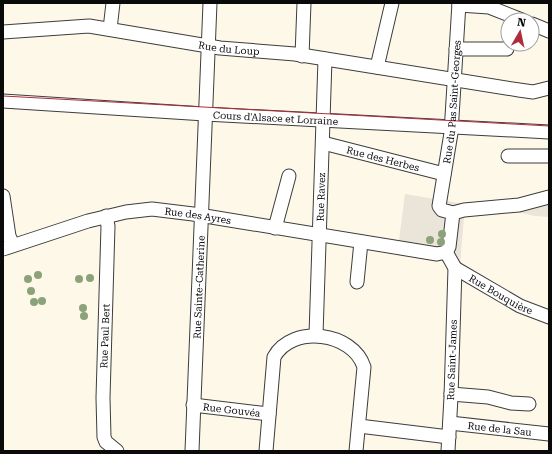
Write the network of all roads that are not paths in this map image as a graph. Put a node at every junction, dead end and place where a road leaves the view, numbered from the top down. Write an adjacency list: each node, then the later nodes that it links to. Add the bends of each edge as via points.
1 (113, 3): 8 (street)
2 (210, 3): 10 (street, Rue Sainte-Catherine)
3 (304, 3): 13 (street)
4 (392, 3): 15 (street)
5 (459, 4): 6 (street); 11 (street, Rue du Pas Saint-Georges)
6 (497, 6): 7 (street)
7 (508, 12)
8 (110, 29): 9 (street, Rue du Loup, via 71,26); 10 (street, Rue du Loup)
9 (3, 32)
10 (208, 46): 13 (street, Rue du Loup); 19 (street, Rue Sainte-Catherine)
11 (456, 48): 12 (street); 16 (street, Rue du Pas Saint-Georges)
12 (500, 49)
13 (302, 56): 14 (street, Rue du Loup)
14 (325, 59): 15 (street, Rue du Loup); 20 (street, Rue Ravez)
15 (377, 67): 16 (street, Rue du Loup)
16 (454, 79): 17 (street, Rue du Loup, via 533,92); 21 (street, Rue du Pas Saint-Georges)
17 (549, 88)
18 (3, 101): 19 (street, Cours d'Alsace et Lorraine)
19 (205, 114): 20 (street, Cours d'Alsace et Lorraine); 31 (street, Rue Sainte-Catherine)
20 (323, 120): 21 (street, Cours d'Alsace et Lorraine); 23 (street, Rue Ravez)
21 (451, 127): 22 (street, Cours d'Alsace et Lorraine); 26 (street, Rue du Pas Saint-Georges)
22 (549, 132)
23 (323, 143): 26 (street, Rue des Herbes); 34 (street, Rue Ravez)
24 (508, 156): 25 (street)
25 (549, 156)
26 (444, 174): 30 (street, Rue du Pas Saint-Georges, via 440,208)
27 (289, 176): 33 (street)
28 (3, 196): 36 (street, via 9,236)
29 (549, 197): 30 (street, via 515,206)
30 (453, 213): 37 (street)
31 (201, 215): 32 (street, Rue des Ayres, via 141,209); 33 (street, Rue des Ayres); 44 (street, Rue Sainte-Catherine)
32 (106, 216): 36 (street, Rue des Ayres); 50 (street, Rue Paul Bert, via 108,226 104,437)
33 (275, 228): 34 (street, Rue des Ayres)
34 (321, 236): 35 (street, Rue des Ayres); 41 (street, Rue Ravez)
35 (361, 242): 37 (street, Rue des Ayres, via 437,254); 39 (street)
36 (8, 247)
37 (446, 252): 38 (street)
38 (455, 268): 40 (street, Rue Bouquière, via 520,306); 42 (street, Rue Saint-James)
39 (357, 282)
40 (549, 318)
41 (316, 335): 45 (street, via 290,342 278,349 274,357); 47 (street, via 343,344 361,358 364,367)
42 (451, 394): 43 (street); 46 (street, Rue Saint-James)
43 (529, 404)
44 (193, 405): 45 (street, Rue Gouvéa); 51 (street, Rue Sainte-Catherine)
45 (269, 414): 52 (street)
46 (450, 423): 48 (street, Rue de la Sau); 49 (street, Rue Saint-James)
47 (359, 426): 49 (street); 53 (street)
48 (549, 434)
49 (449, 437): 54 (street, Rue Saint-James)
50 (117, 451)
51 (192, 451)
52 (266, 451)
53 (356, 451)
54 (448, 451)

